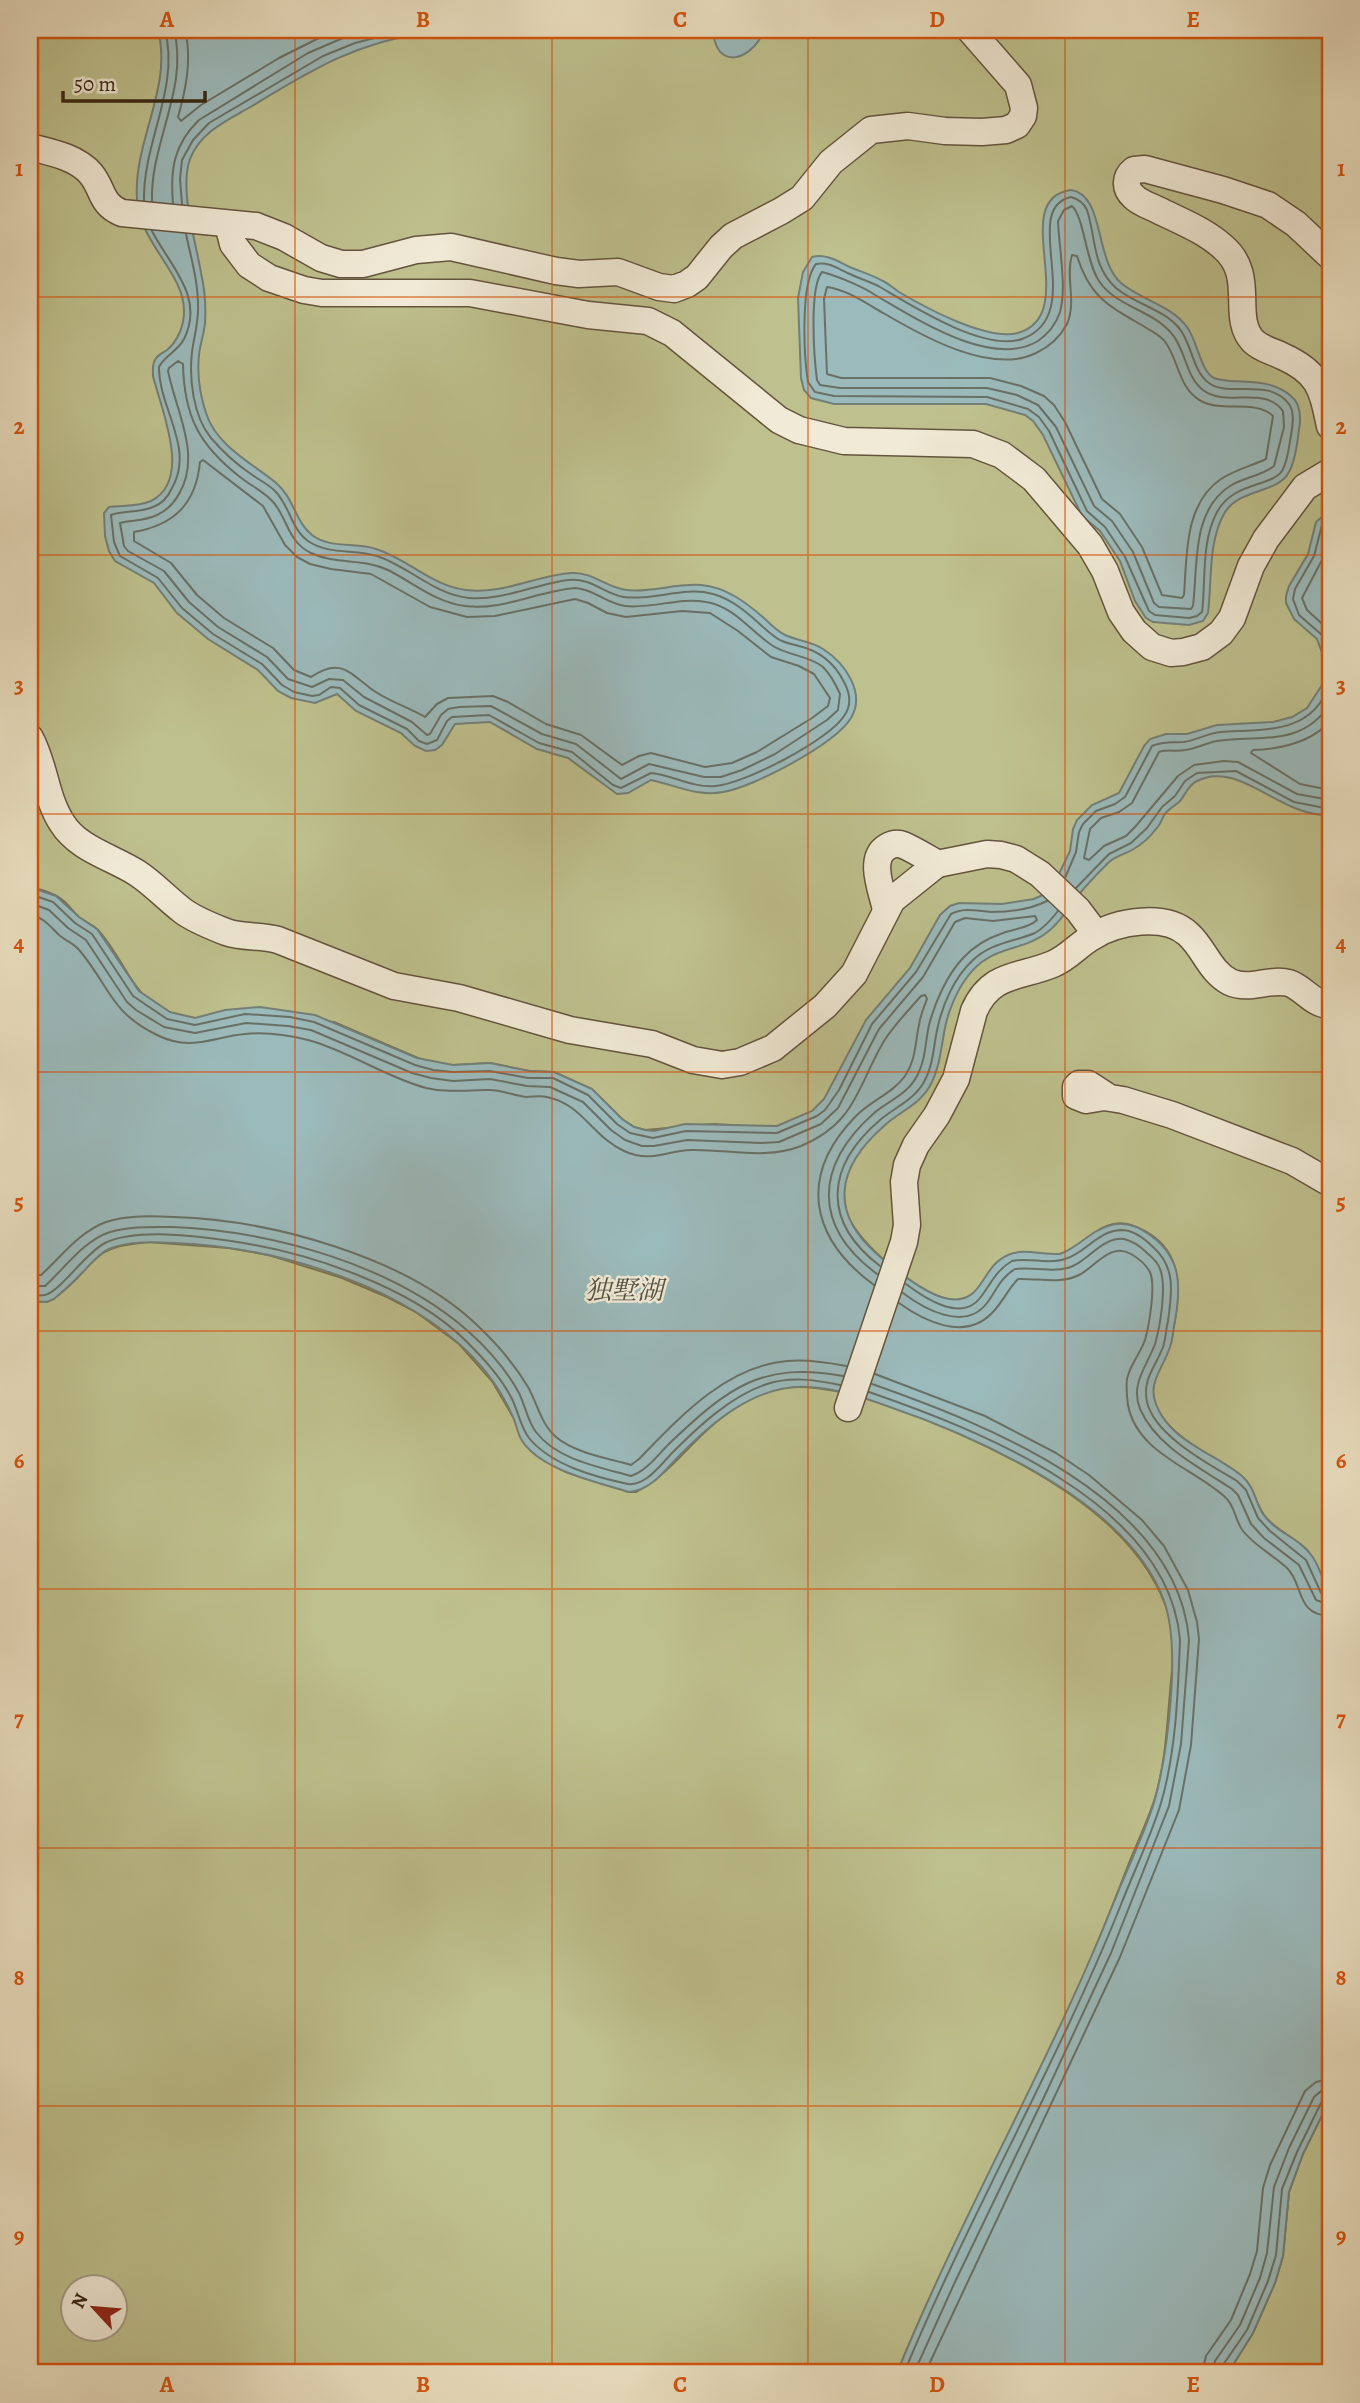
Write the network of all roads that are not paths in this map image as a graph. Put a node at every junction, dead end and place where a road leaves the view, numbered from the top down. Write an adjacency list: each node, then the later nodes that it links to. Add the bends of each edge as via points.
1 (970, 30): 3 (lane, via 1018,85 1024,108 1017,125 982,132 908,126 871,130 831,162 802,198 733,236 697,277 678,288 664,289 615,272 556,271 451,247 341,264 263,228)
2 (30, 147): 3 (lane, via 79,164 93,177 108,205 122,213)
3 (229, 224): 6 (lane, via 233,244 249,265 267,278 296,288 322,293 470,293 580,314 648,321 672,333 779,420 799,430 853,442 962,444 993,451 1034,479 1098,558 1126,621 1148,645 1166,652 1196,649 1221,633 1266,539 1305,487)
4 (1330, 256): 5 (lane, via 1290,219 1259,202 1145,169 1128,176 1127,186 1135,198 1202,232 1234,258 1249,335 1261,347 1296,362 1313,376 1324,395)
5 (1330, 426)
6 (1330, 472)
7 (30, 738): 9 (lane, via 52,805 69,833 136,873 195,918 233,934 278,940 394,986 449,996 576,1032 652,1044 699,1062 740,1062 793,1034 845,987)
8 (938, 864): 9 (lane, via 898,893); 9 (lane, via 902,845 883,850 877,868); 10 (lane, via 994,854 1016,859 1044,877)
9 (886, 910)
10 (1097, 934): 11 (lane, via 1141,923 1170,923 1190,935 1214,968 1231,982 1287,983); 14 (lane, via 1058,962 996,983 978,1001 956,1079 907,1165 907,1225)
11 (1330, 1005)
12 (1108, 1097): 13 (lane, via 1251,1144 1300,1164)
13 (1330, 1183)
14 (849, 1404)

